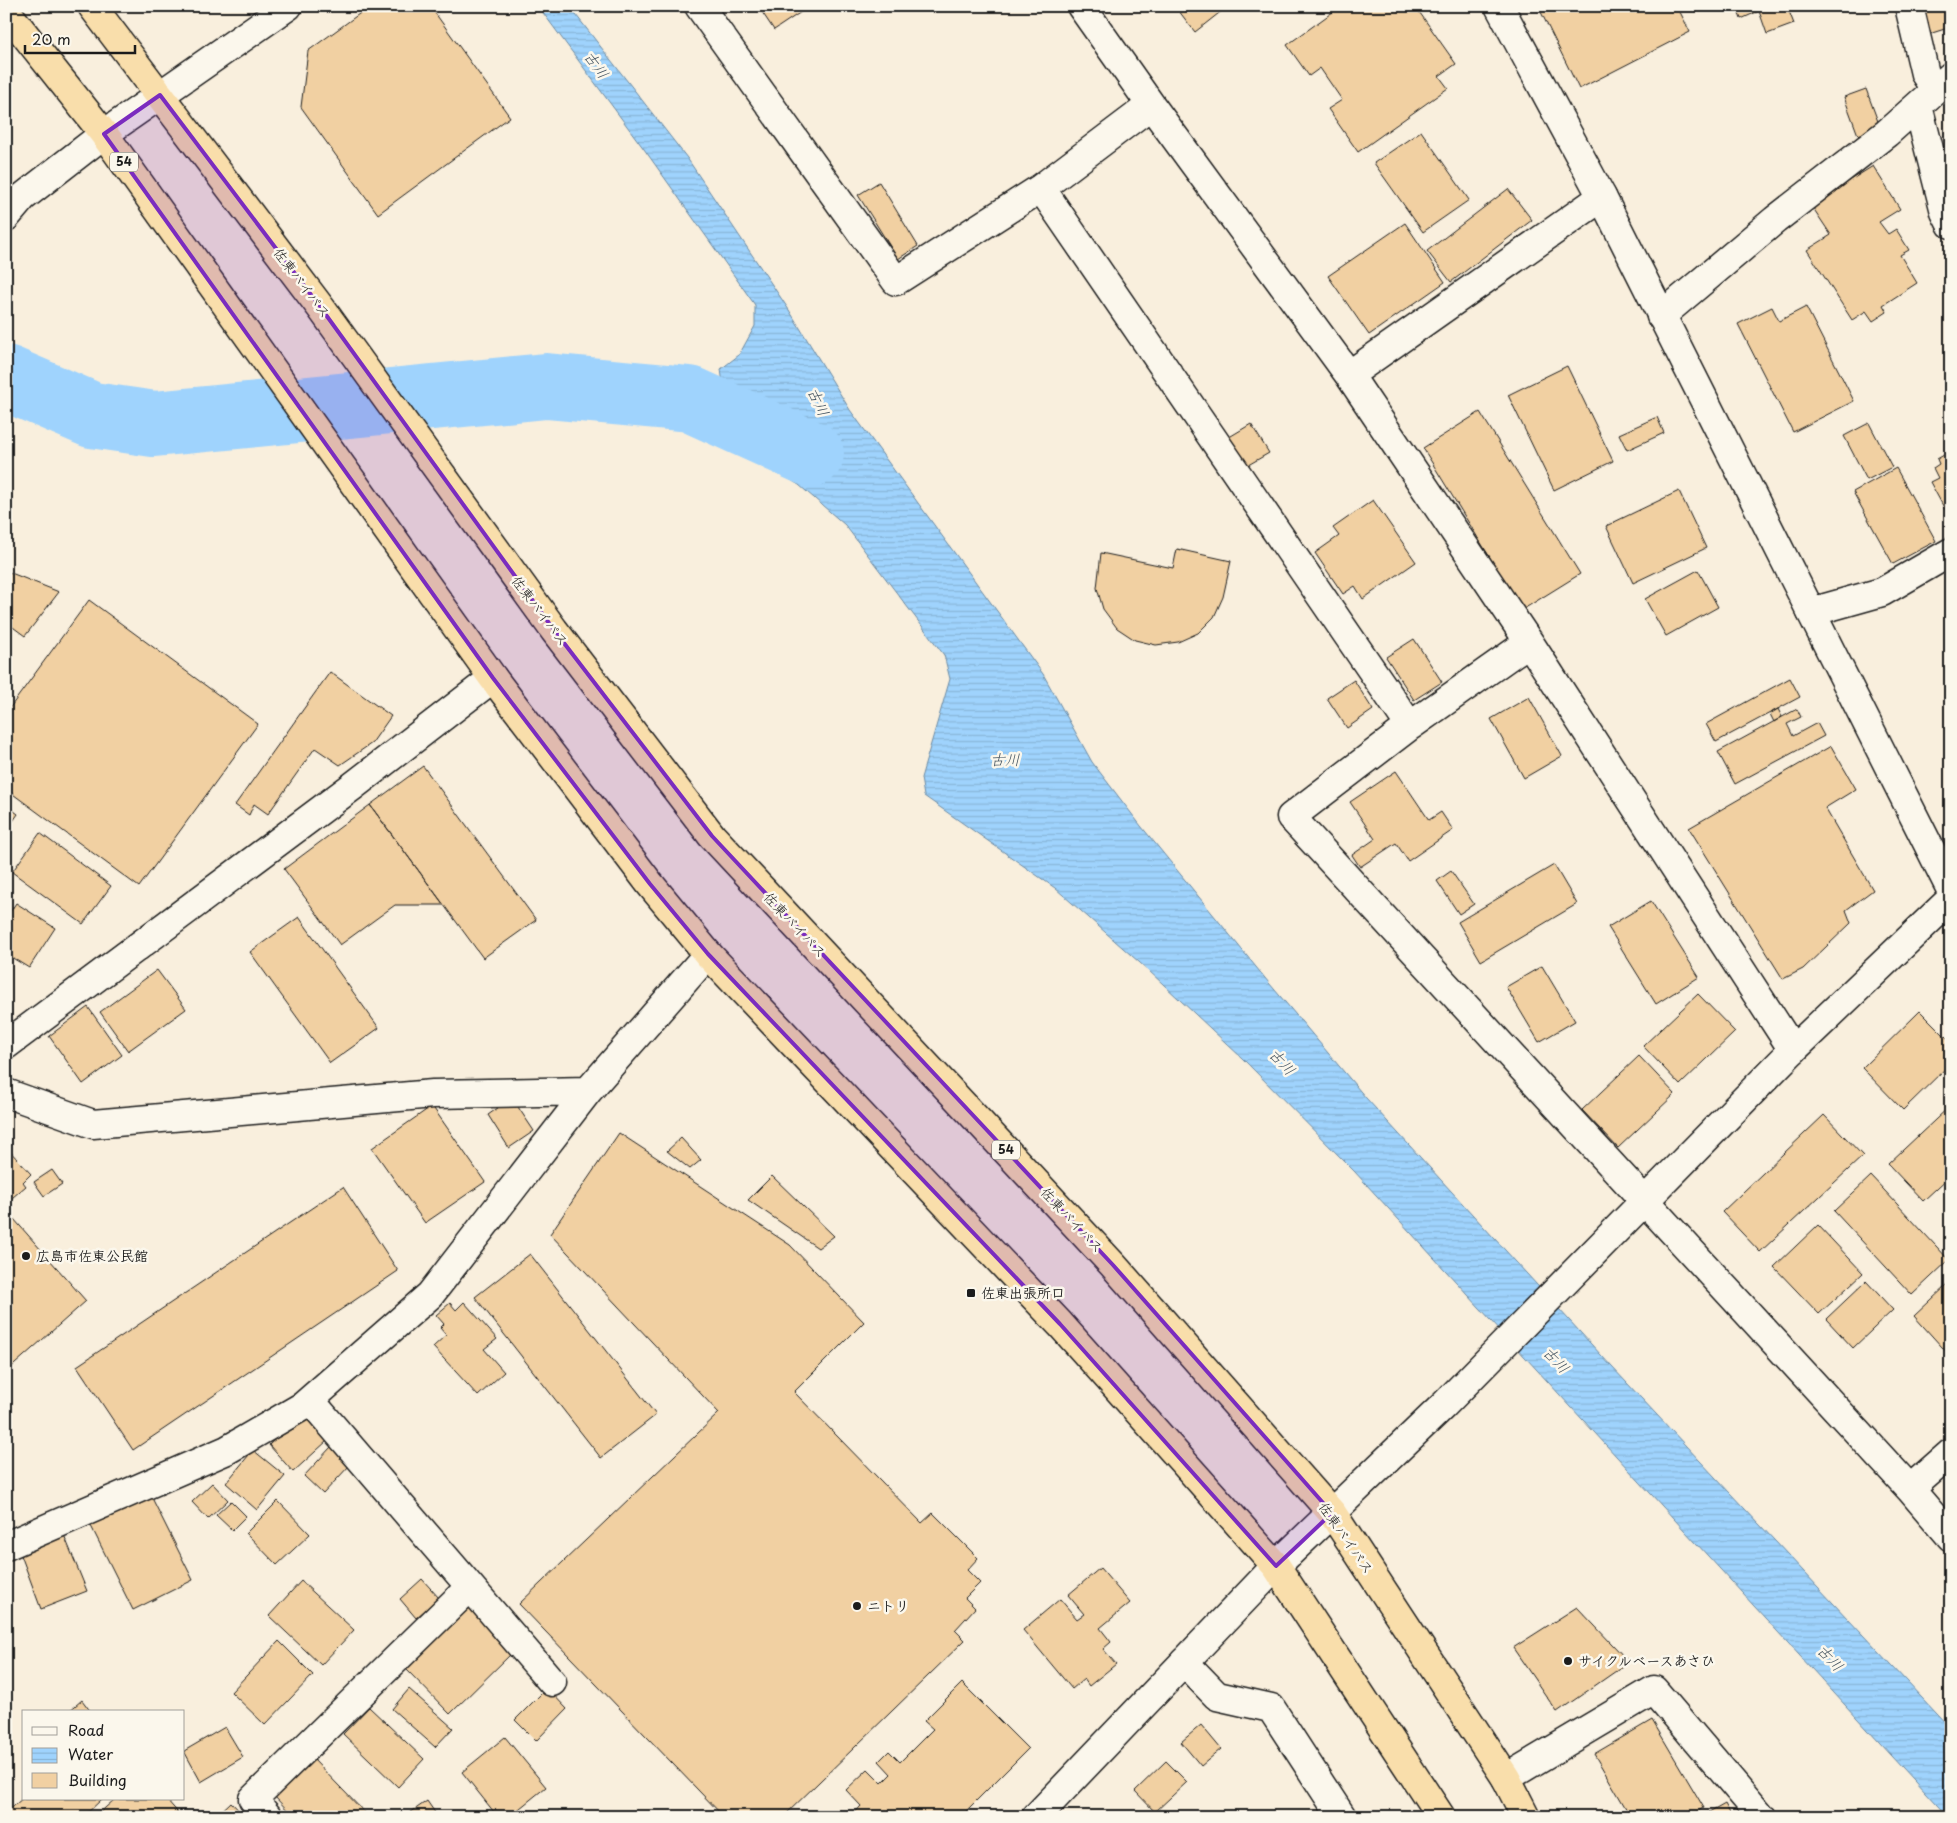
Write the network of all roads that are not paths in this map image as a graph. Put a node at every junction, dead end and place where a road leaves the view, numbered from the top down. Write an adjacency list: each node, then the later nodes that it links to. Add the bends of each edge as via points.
1 (92, 6): 9 (highway, 佐東バイパス / 54)
2 (288, 6): 9 (street)
3 (700, 6): 12 (street, via 896,281)
4 (1081, 6): 10 (street)
5 (1498, 6): 13 (street)
6 (1909, 6): 8 (street, via 1925,74)
7 (6, 11): 11 (highway, 54)
8 (1934, 90): 15 (street, via 1945,212); 16 (street, via 1887,133 1775,220)
9 (160, 95): 11 (street); 34 (highway, 佐東バイパス / 54, via 321,308 554,630 712,836 1113,1265)
10 (1151, 105): 12 (street); 17 (street)
11 (104, 134): 14 (street, via 23,197); 21 (highway, 54)
12 (1041, 188): 22 (street)
13 (1602, 197): 16 (street); 17 (street)
14 (6, 217)
15 (1951, 224)
16 (1661, 316): 19 (street)
17 (1349, 375): 20 (street)
18 (1951, 552): 19 (street, via 1882,592)
19 (1811, 612): 23 (street)
20 (1529, 642): 22 (street); 27 (street)
21 (494, 678): 25 (highway, 54, via 650,884); 26 (street)
22 (1410, 726): 30 (street, via 1290,817)
23 (1951, 890)
24 (1951, 899): 27 (street)
25 (708, 954): 28 (street); 37 (highway, 54, via 1060,1324)
26 (6, 1045)
27 (1793, 1050): 30 (street)
28 (588, 1091): 29 (street, via 433,1094 93,1124); 31 (street, via 430,1295)
29 (6, 1093)
30 (1644, 1200): 33 (street); 34 (street, via 1444,1405)
31 (310, 1400): 36 (street, via 227,1450); 38 (street)
32 (1951, 1453): 33 (street)
33 (1910, 1488): 35 (street)
34 (1332, 1513): 37 (street); 41 (highway, 佐東バイパス / 54)
35 (1951, 1538)
36 (6, 1546)
37 (1276, 1566): 39 (street); 45 (highway, 54)
38 (470, 1587): 40 (street); 42 (street, via 253,1800)
39 (1184, 1662): 43 (street); 44 (street, via 1217,1696 1271,1708)
40 (552, 1682)
41 (1506, 1778): 46 (highway, 佐東バイパス / 54); 47 (street, via 1654,1690)
42 (268, 1817)
43 (1036, 1817)
44 (1342, 1817)
45 (1441, 1817)
46 (1526, 1817)
47 (1762, 1817)

